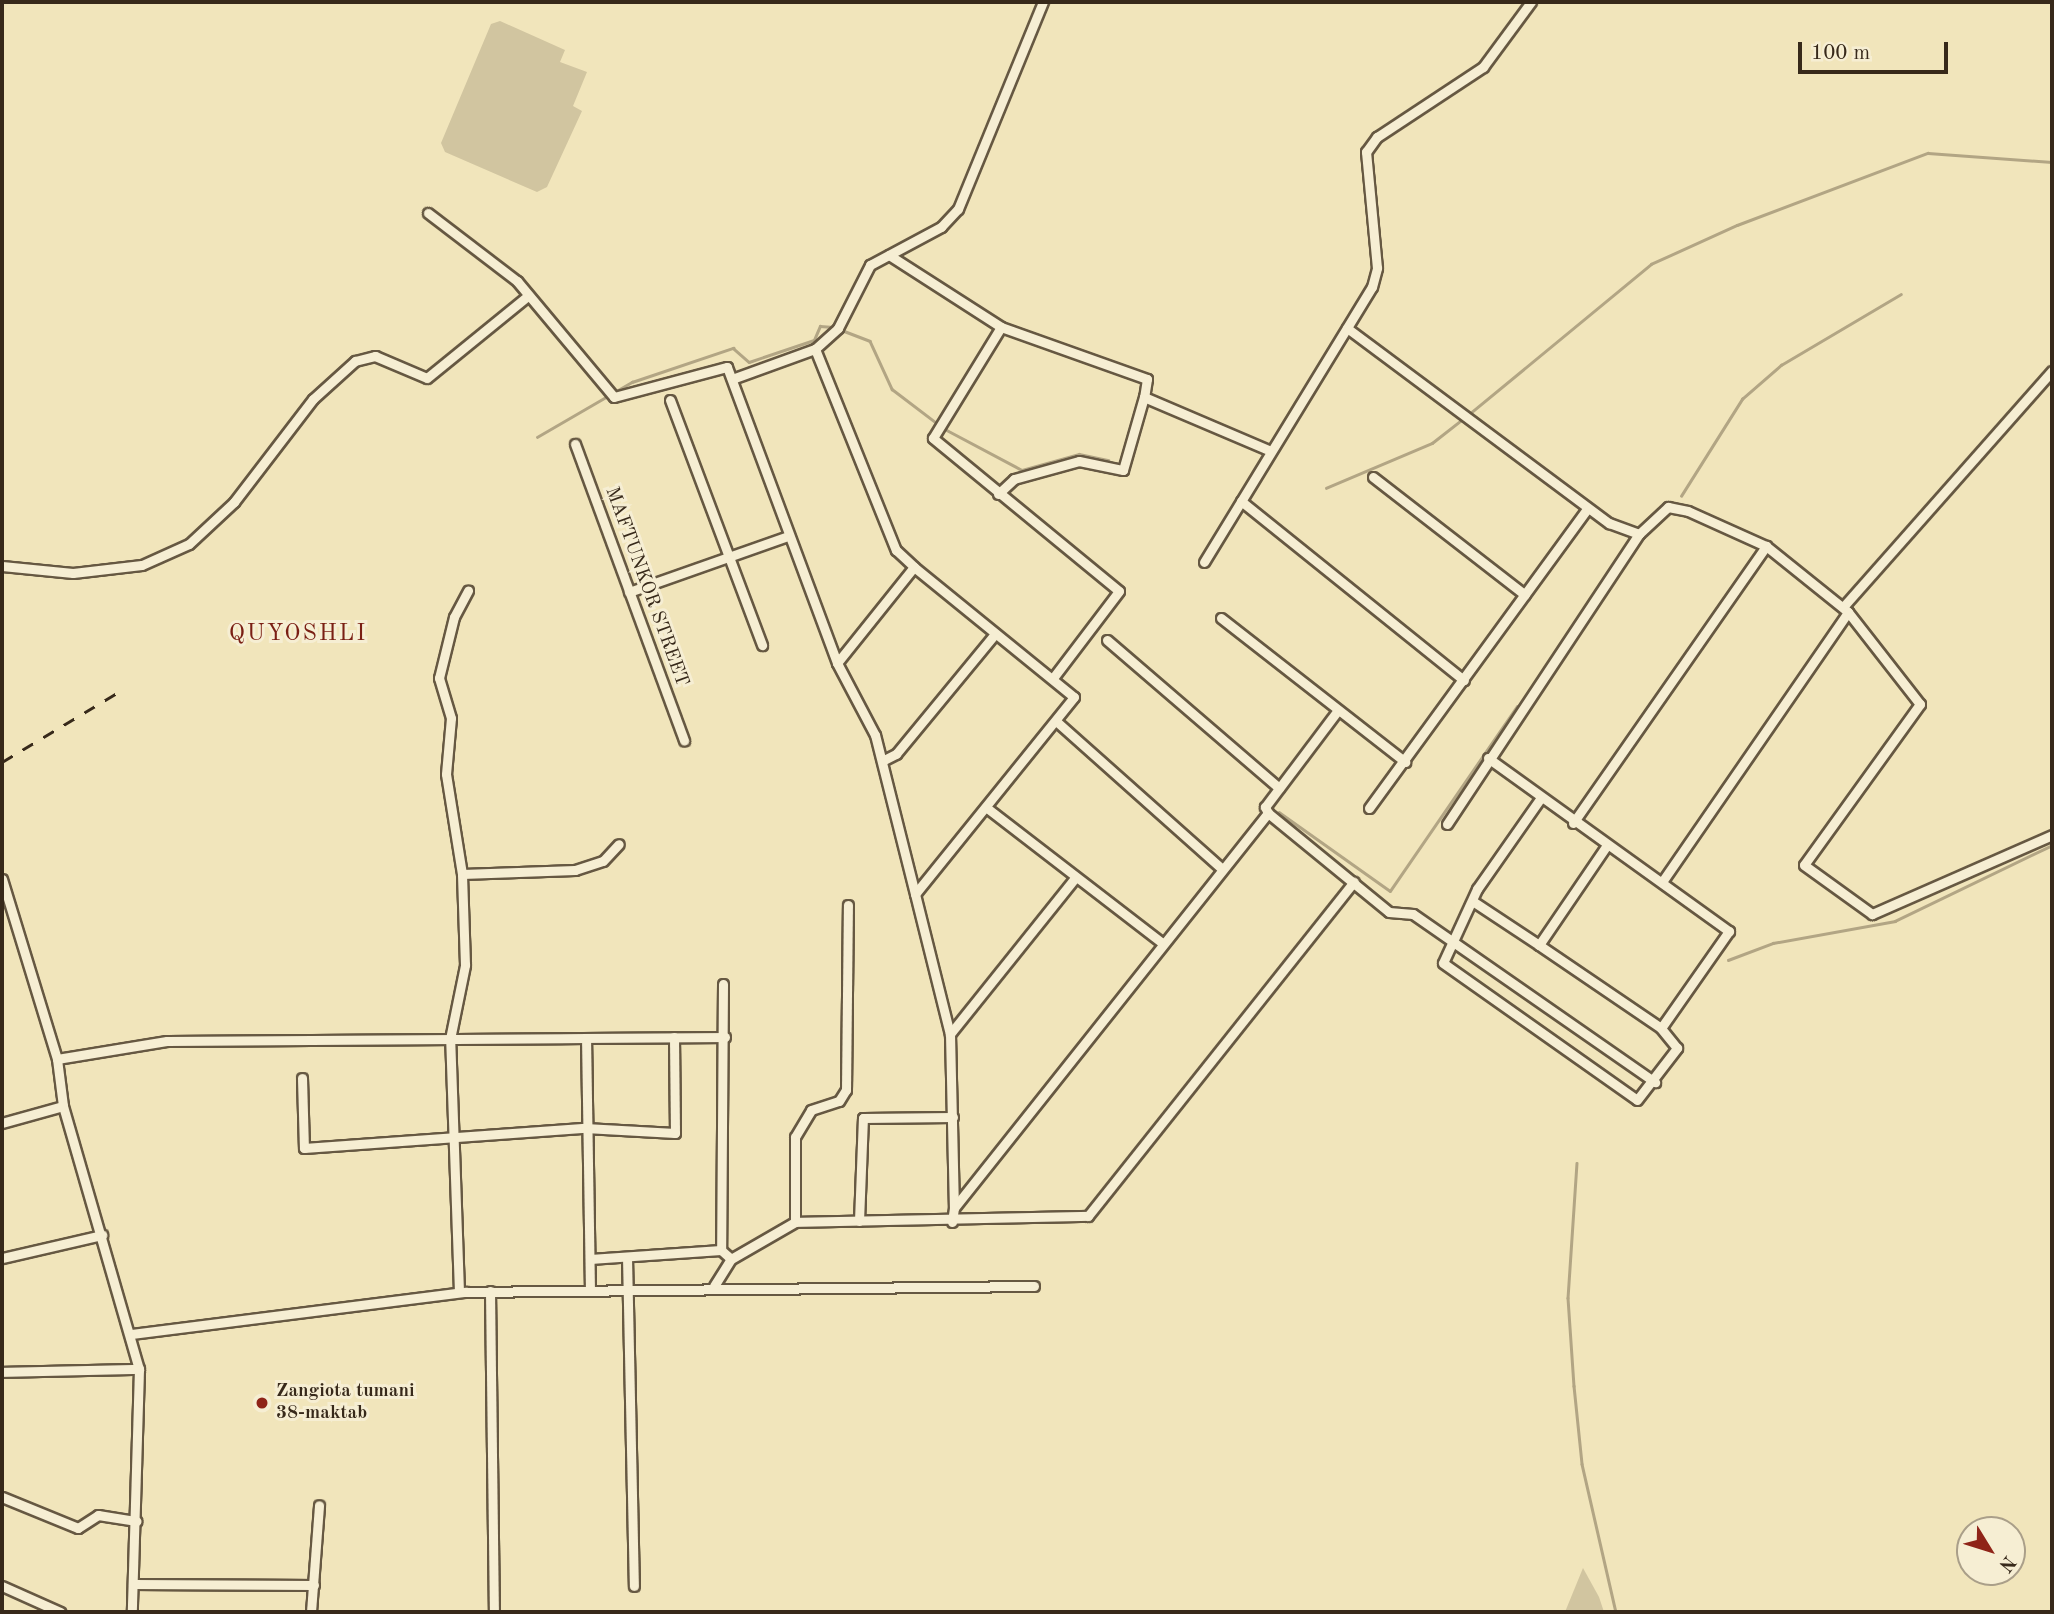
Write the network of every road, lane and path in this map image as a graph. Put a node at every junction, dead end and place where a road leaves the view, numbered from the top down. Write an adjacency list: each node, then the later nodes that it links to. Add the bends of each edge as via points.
1 (1043, 2): 4 (street, via 958,209 941,227)
2 (1531, 2): 7 (street, via 1483,67 1377,137 1366,152 1377,268)
3 (428, 213): 5 (street, via 498,264)
4 (889, 255): 6 (street); 8 (street, via 870,265 838,328)
5 (525, 298): 10 (street, via 614,397 719,365); 24 (street, via 427,379 375,356 355,361 313,400 234,502 189,544 142,565 73,573)
6 (1000, 327): 11 (street, via 1147,379); 16 (street, via 933,438)
7 (1348, 328): 14 (street); 18 (street)
8 (815, 349): 10 (street); 25 (street, via 896,550)
9 (2052, 371): 29 (street)
10 (732, 379): 20 (street)
11 (1144, 397): 14 (street); 16 (street, via 1123,470 1079,461 1014,479)
12 (670, 400): 22 (street)
13 (575, 444): 27 (street, MAFTUNKOR STREET)
14 (1268, 450): 17 (street)
15 (1373, 477): 28 (street)
16 (998, 494): 35 (street, via 1119,591)
17 (1241, 501): 23 (street); 36 (street)
18 (1588, 508): 19 (street); 28 (street)
19 (1639, 534): 21 (street, via 1668,507); 40 (street)
20 (788, 536): 22 (street); 34 (street)
21 (1766, 546): 29 (street); 48 (street)
22 (728, 556): 27 (street); 33 (street)
23 (1204, 562)
24 (2, 566)
25 (914, 567): 31 (street); 34 (street)
26 (468, 591): 54 (street, via 454,617 439,678 451,718 446,774)
27 (629, 592): 39 (street, MAFTUNKOR STREET)
28 (1525, 595): 36 (street)
29 (1846, 610): 50 (street, via 1920,704 1804,865 1872,914 1883,914); 57 (street)
30 (1221, 618): 37 (street)
31 (995, 634): 35 (street); 41 (street, via 896,754)
32 (1107, 640): 43 (street)
33 (762, 645)
34 (837, 663): 41 (street)
35 (1053, 678): 38 (street, via 1074,697)
36 (1464, 680): 42 (street)
37 (1338, 710): 42 (street); 43 (street)
38 (1056, 721): 45 (street); 53 (street)
39 (684, 741)
40 (1488, 758): 44 (street); 49 (street)
41 (882, 761): 59 (street)
42 (1405, 762): 46 (street)
43 (1279, 788): 47 (street, via 1265,807)
44 (1540, 799): 48 (street); 60 (street)
45 (986, 808): 55 (street); 59 (street)
46 (1369, 808)
47 (1268, 813): 53 (street); 58 (street)
48 (1573, 823): 52 (street)
49 (1447, 824)
50 (2052, 835)
51 (619, 844): 54 (street, via 603,862 575,870)
52 (1607, 845): 57 (street); 64 (street)
53 (1223, 869): 63 (street)
54 (461, 874): 71 (street, via 465,986)
55 (1076, 877): 63 (street); 67 (street)
56 (2, 879): 72 (street)
57 (1664, 879): 66 (street, via 1729,931)
58 (1354, 882): 62 (street, via 1389,912 1413,914); 82 (street, via 1093,1212 1080,1219)
59 (915, 894): 67 (street)
60 (1474, 902): 62 (street); 64 (street)
61 (848, 905): 83 (street, via 846,1090 829,1107 811,1110 795,1137)
62 (1454, 941): 74 (street); 74 (street, via 1443,964 1634,1099)
63 (1161, 942): 80 (street)
64 (1539, 945): 66 (street)
65 (723, 984): 69 (street)
66 (1661, 1028): 74 (street, via 1677,1048)
67 (950, 1034): 76 (street)
68 (674, 1037): 69 (street); 70 (street); 78 (street, via 675,1133)
69 (725, 1037): 85 (street)
70 (586, 1038): 71 (street); 78 (street)
71 (450, 1039): 72 (street, via 167,1041); 79 (street)
72 (57, 1059): 75 (street)
73 (302, 1078): 79 (street, via 304,1148)
74 (1655, 1082)
75 (64, 1107): 77 (street); 84 (street)
76 (953, 1117): 80 (street); 81 (street, via 863,1118)
77 (2, 1123)
78 (585, 1128): 79 (street); 88 (street)
79 (454, 1135): 94 (street)
80 (954, 1208): 82 (street)
81 (859, 1221): 82 (street); 83 (street)
82 (952, 1222)
83 (795, 1223): 89 (street)
84 (102, 1234): 87 (street); 96 (street)
85 (721, 1250): 86 (street); 89 (street)
86 (627, 1257): 88 (street); 92 (street)
87 (2, 1258)
88 (590, 1259): 93 (street)
89 (731, 1259): 90 (street)
90 (715, 1286): 91 (street); 92 (street)
91 (1034, 1286)
92 (627, 1287): 93 (street); 105 (street)
93 (590, 1291): 95 (street)
94 (459, 1292): 95 (street); 96 (street)
95 (490, 1292): 109 (street)
96 (132, 1334): 97 (street)
97 (139, 1369): 98 (street); 101 (street)
98 (2, 1372)
99 (2, 1497): 101 (street, via 78,1528 98,1515)
100 (319, 1505): 103 (street)
101 (137, 1521): 102 (street)
102 (133, 1584): 103 (street); 107 (street)
103 (314, 1585): 108 (street)
104 (2, 1586): 106 (street)
105 (634, 1586)
106 (60, 1612)
107 (132, 1612)
108 (311, 1612)
109 (494, 1612)

